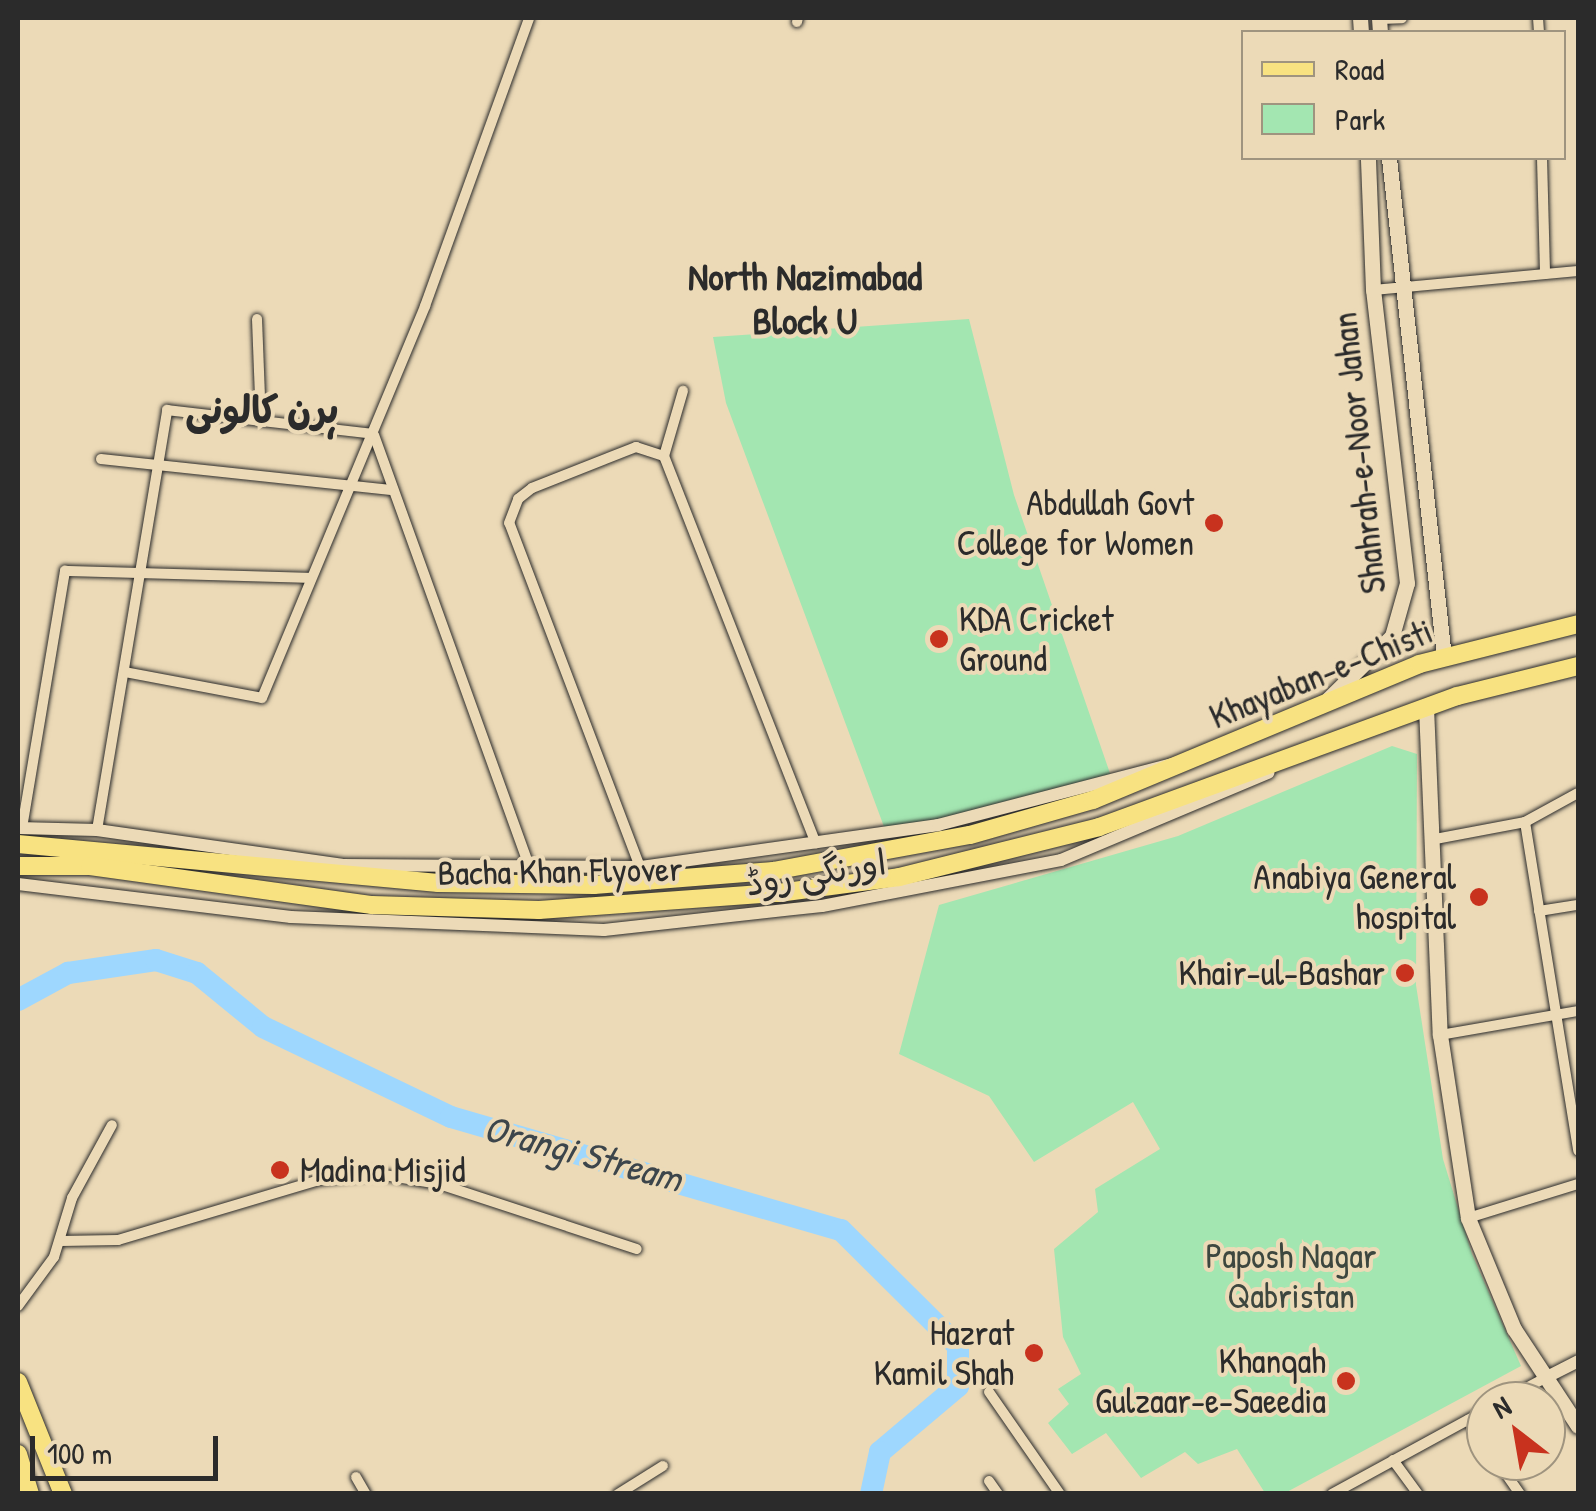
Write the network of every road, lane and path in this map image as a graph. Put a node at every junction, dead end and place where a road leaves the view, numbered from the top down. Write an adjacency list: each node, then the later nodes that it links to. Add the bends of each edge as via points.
1 (529, 18): 14 (street)
2 (1402, 18): 3 (street)
3 (1379, 23)
4 (1368, 160): 10 (main road, Shahrah-e-Noor Jahan)
5 (1388, 160): 9 (main road, Shahrah-e-Noor Jahan)
6 (1542, 160): 8 (street)
7 (1578, 271): 8 (street)
8 (1545, 274): 9 (street)
9 (1398, 286): 10 (street); 23 (main road, Shahrah-e-Noor Jahan)
10 (1373, 290): 27 (main road, Shahrah-e-Noor Jahan, via 1406,596 1392,636)
11 (257, 319): 13 (street)
12 (682, 391): 15 (street)
13 (260, 421): 14 (street); 17 (street, via 167,410)
14 (374, 434): 18 (street); 19 (street)
15 (664, 456): 37 (street); 39 (street, via 636,447 532,488 510,514)
16 (101, 459): 17 (street)
17 (160, 468): 18 (street); 20 (street)
18 (350, 489): 19 (street); 21 (street)
19 (393, 490): 40 (street)
20 (141, 572): 21 (street); 25 (street); 35 (street, via 76,566 62,576)
21 (309, 578): 25 (street, via 262,698)
22 (1578, 624): 23 (main road, Khayaban-e-Chisti)
23 (1444, 657): 27 (main road, Khayaban-e-Chisti)
24 (1578, 666): 26 (main road, Khayaban-e-Chisti)
25 (125, 672): 34 (street)
26 (1426, 707): 28 (main road, Khayaban-e-Chisti); 36 (main road)
27 (1318, 708): 29 (main road, Khayaban-e-Chisti)
28 (1302, 757): 33 (main road, Khayaban-e-Chisti); 41 (street, اورنگی روڈ, via 1061,860 822,906 604,930 291,917)
29 (1188, 762): 31 (main road, Khayaban-e-Chisti); 37 (street, اورنگی روڈ, via 1159,763 938,826)
30 (1578, 793): 32 (street)
31 (1093, 800): 35 (main road, Bacha Khan Flyover, via 970,835 820,863 594,885 362,880)
32 (1525, 822): 36 (street); 43 (street)
33 (1099, 827): 38 (main road, Bacha Khan Flyover, via 899,877 611,907 372,906 90,866)
34 (97, 830): 35 (street, اورنگی روڈ); 40 (street, اورنگی روڈ, via 342,865)
35 (19, 834)
36 (1430, 840): 46 (main road)
37 (816, 843): 39 (street, اورنگی روڈ)
38 (18, 866)
39 (640, 868): 40 (street, اورنگی روڈ)
40 (532, 871)
41 (18, 884)
42 (1578, 905): 43 (street)
43 (1539, 911): 45 (street)
44 (1578, 1011): 45 (street)
45 (1555, 1014): 46 (street); 48 (street)
46 (1440, 1035): 50 (main road)
47 (112, 1125): 51 (street, via 72,1198)
48 (1578, 1152)
49 (1578, 1184): 50 (street)
50 (1468, 1218): 55 (main road)
51 (62, 1241): 52 (street, via 118,1240 319,1180 378,1174 440,1184); 53 (street)
52 (637, 1250)
53 (18, 1306)
54 (1578, 1362): 55 (street)
55 (1544, 1379): 56 (street); 60 (main road)
56 (1540, 1381)
57 (18, 1382): 67 (main road)
58 (988, 1392): 71 (street)
59 (1466, 1421): 62 (street)
60 (1578, 1426)
61 (18, 1454): 66 (main road)
62 (1394, 1460): 72 (street); 73 (street)
63 (663, 1466): 69 (street)
64 (356, 1477): 68 (street)
65 (989, 1481): 70 (street)
66 (30, 1494)
67 (63, 1494)
68 (366, 1494)
69 (618, 1494)
70 (998, 1494)
71 (1060, 1494)
72 (1332, 1494)
73 (1418, 1494)

